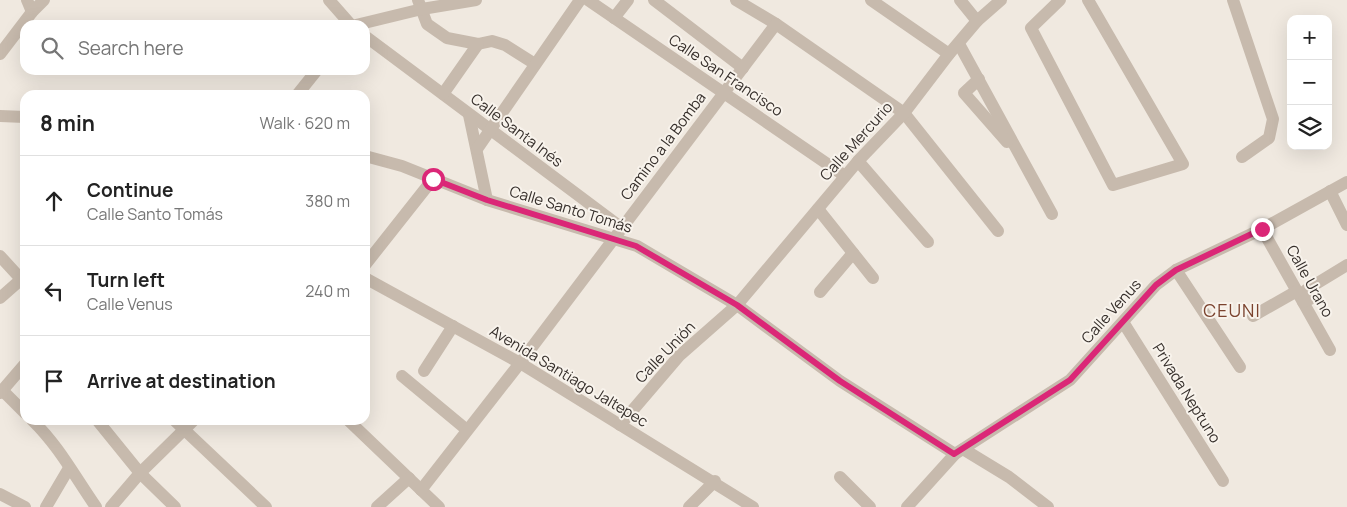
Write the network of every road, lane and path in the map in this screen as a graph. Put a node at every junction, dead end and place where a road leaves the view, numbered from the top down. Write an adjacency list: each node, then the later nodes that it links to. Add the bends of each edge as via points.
1 (44, 0): 16 (street)
2 (329, 0): 19 (street)
3 (476, 0): 15 (street)
4 (580, 0): 29 (street)
5 (588, 0): 17 (street, Calle San Francisco)
6 (628, 0): 17 (street)
7 (654, 0): 30 (street)
8 (736, 0): 23 (street)
9 (871, 0): 28 (street)
10 (960, 0): 21 (street)
11 (1001, 0): 21 (street, Calle Mercurio)
12 (1060, 0): 13 (street, via 1031,28 1113,184 1183,164)
13 (1088, 0)
14 (1233, 0): 43 (street, via 1273,119 1269,138)
15 (420, 4): 20 (street); 25 (street, via 427,24 447,38)
16 (30, 6): 18 (street)
17 (614, 18): 34 (street, Calle San Francisco)
18 (21, 20)
19 (347, 20)
20 (370, 20)
21 (977, 21): 26 (street, Calle Mercurio)
22 (20, 22): 27 (street)
23 (776, 24): 30 (street, Camino a la Bomba); 36 (street)
24 (370, 40): 35 (street, Calle Santa Inés)
25 (478, 44): 29 (street, via 492,41 504,45); 35 (street)
26 (959, 44): 28 (street, Calle Mercurio); 32 (street)
27 (0, 54)
28 (949, 54): 36 (street, Calle Mercurio)
29 (535, 64): 40 (street)
30 (743, 68): 34 (street, Camino a la Bomba)
31 (313, 75): 33 (street)
32 (979, 79): 45 (street); 45 (street, via 964,93)
33 (301, 90)
34 (724, 93): 46 (street, Calle San Francisco); 54 (street, Camino a la Bomba)
35 (443, 94): 37 (street, Calle Santa Inés)
36 (904, 113): 44 (street, Calle Mercurio); 56 (street)
37 (469, 114): 40 (street, Calle Santa Inés); 41 (street)
38 (0, 116): 39 (street)
39 (20, 117)
40 (490, 130): 41 (street); 54 (street, Calle Santa Inés)
41 (476, 149): 50 (street)
42 (370, 157): 47 (street, Calle Santo Tomás)
43 (1242, 158)
44 (858, 161): 46 (street, Calle Mercurio); 58 (street)
45 (1024, 162): 52 (street)
46 (845, 176): 51 (street, Calle Mercurio)
47 (433, 179): 50 (street, Calle Santo Tomás); 61 (street)
48 (1347, 182): 49 (street, Calle Venus)
49 (1330, 191): 53 (street); 55 (street, Calle Venus)
50 (487, 200): 57 (street, Calle Santo Tomás)
51 (818, 209): 59 (street); 71 (street, Calle Mercurio)
52 (1052, 214)
53 (1347, 225)
54 (622, 228): 57 (street, Camino a la Bomba)
55 (1262, 229): 63 (street, Calle Venus); 69 (street, Calle Urano)
56 (998, 231)
57 (613, 240): 71 (street, Calle Santo Tomás, via 636,246); 76 (street, Camino a la Bomba)
58 (928, 242)
59 (853, 253): 65 (street); 68 (street)
60 (0, 256): 64 (street)
61 (370, 258)
62 (1347, 265): 69 (street, via 1306,290 1310,299)
63 (1176, 270): 73 (street, Calle Venus, via 1156,285); 77 (street)
64 (20, 275)
65 (873, 278)
66 (20, 281): 70 (street)
67 (370, 281): 74 (street, Avenida Santiago Jaltepec)
68 (820, 292)
69 (1300, 297): 72 (street); 75 (street, Calle Urano)
70 (0, 298)
71 (737, 305): 88 (street, Calle Unión, via 679,356); 91 (street, Calle Santo Tomás, via 840,381)
72 (1253, 316)
73 (1123, 322): 91 (street, Calle Venus, via 1070,380); 97 (street, Privada Neptuno)
74 (453, 326): 76 (street, Avenida Santiago Jaltepec); 79 (street)
75 (1330, 350)
76 (520, 363): 88 (street, Avenida Santiago Jaltepec); 90 (street, Camino a la Bomba)
77 (1240, 367)
78 (20, 370): 81 (street)
79 (424, 371)
80 (402, 376): 90 (street)
81 (1, 392): 82 (street)
82 (20, 409)
83 (36, 425): 92 (street, via 66,459)
84 (101, 425): 93 (street)
85 (179, 425): 89 (street)
86 (189, 425): 89 (street)
87 (353, 425): 95 (street)
88 (620, 425): 96 (street, Avenida Santiago Jaltepec)
89 (184, 430): 93 (street); 106 (street)
90 (467, 430): 98 (street, Camino a la Bomba)
91 (959, 452): 111 (street, Calle Venus); 112 (street, Calle Santo Tomás, via 1008,477)
92 (69, 468): 102 (street); 103 (street)
93 (140, 473): 104 (street); 105 (street)
94 (840, 477): 110 (street)
95 (408, 478): 98 (street); 100 (street)
96 (715, 481): 108 (street); 109 (street, Avenida Santiago Jaltepec)
97 (1223, 481)
98 (420, 490): 107 (street)
99 (0, 494): 101 (street)
100 (386, 504)
101 (25, 507)
102 (46, 507)
103 (96, 507)
104 (111, 507)
105 (175, 507)
106 (266, 507)
107 (439, 507)
108 (689, 507)
109 (753, 507)
110 (870, 507)
111 (907, 507)
112 (1048, 507)

